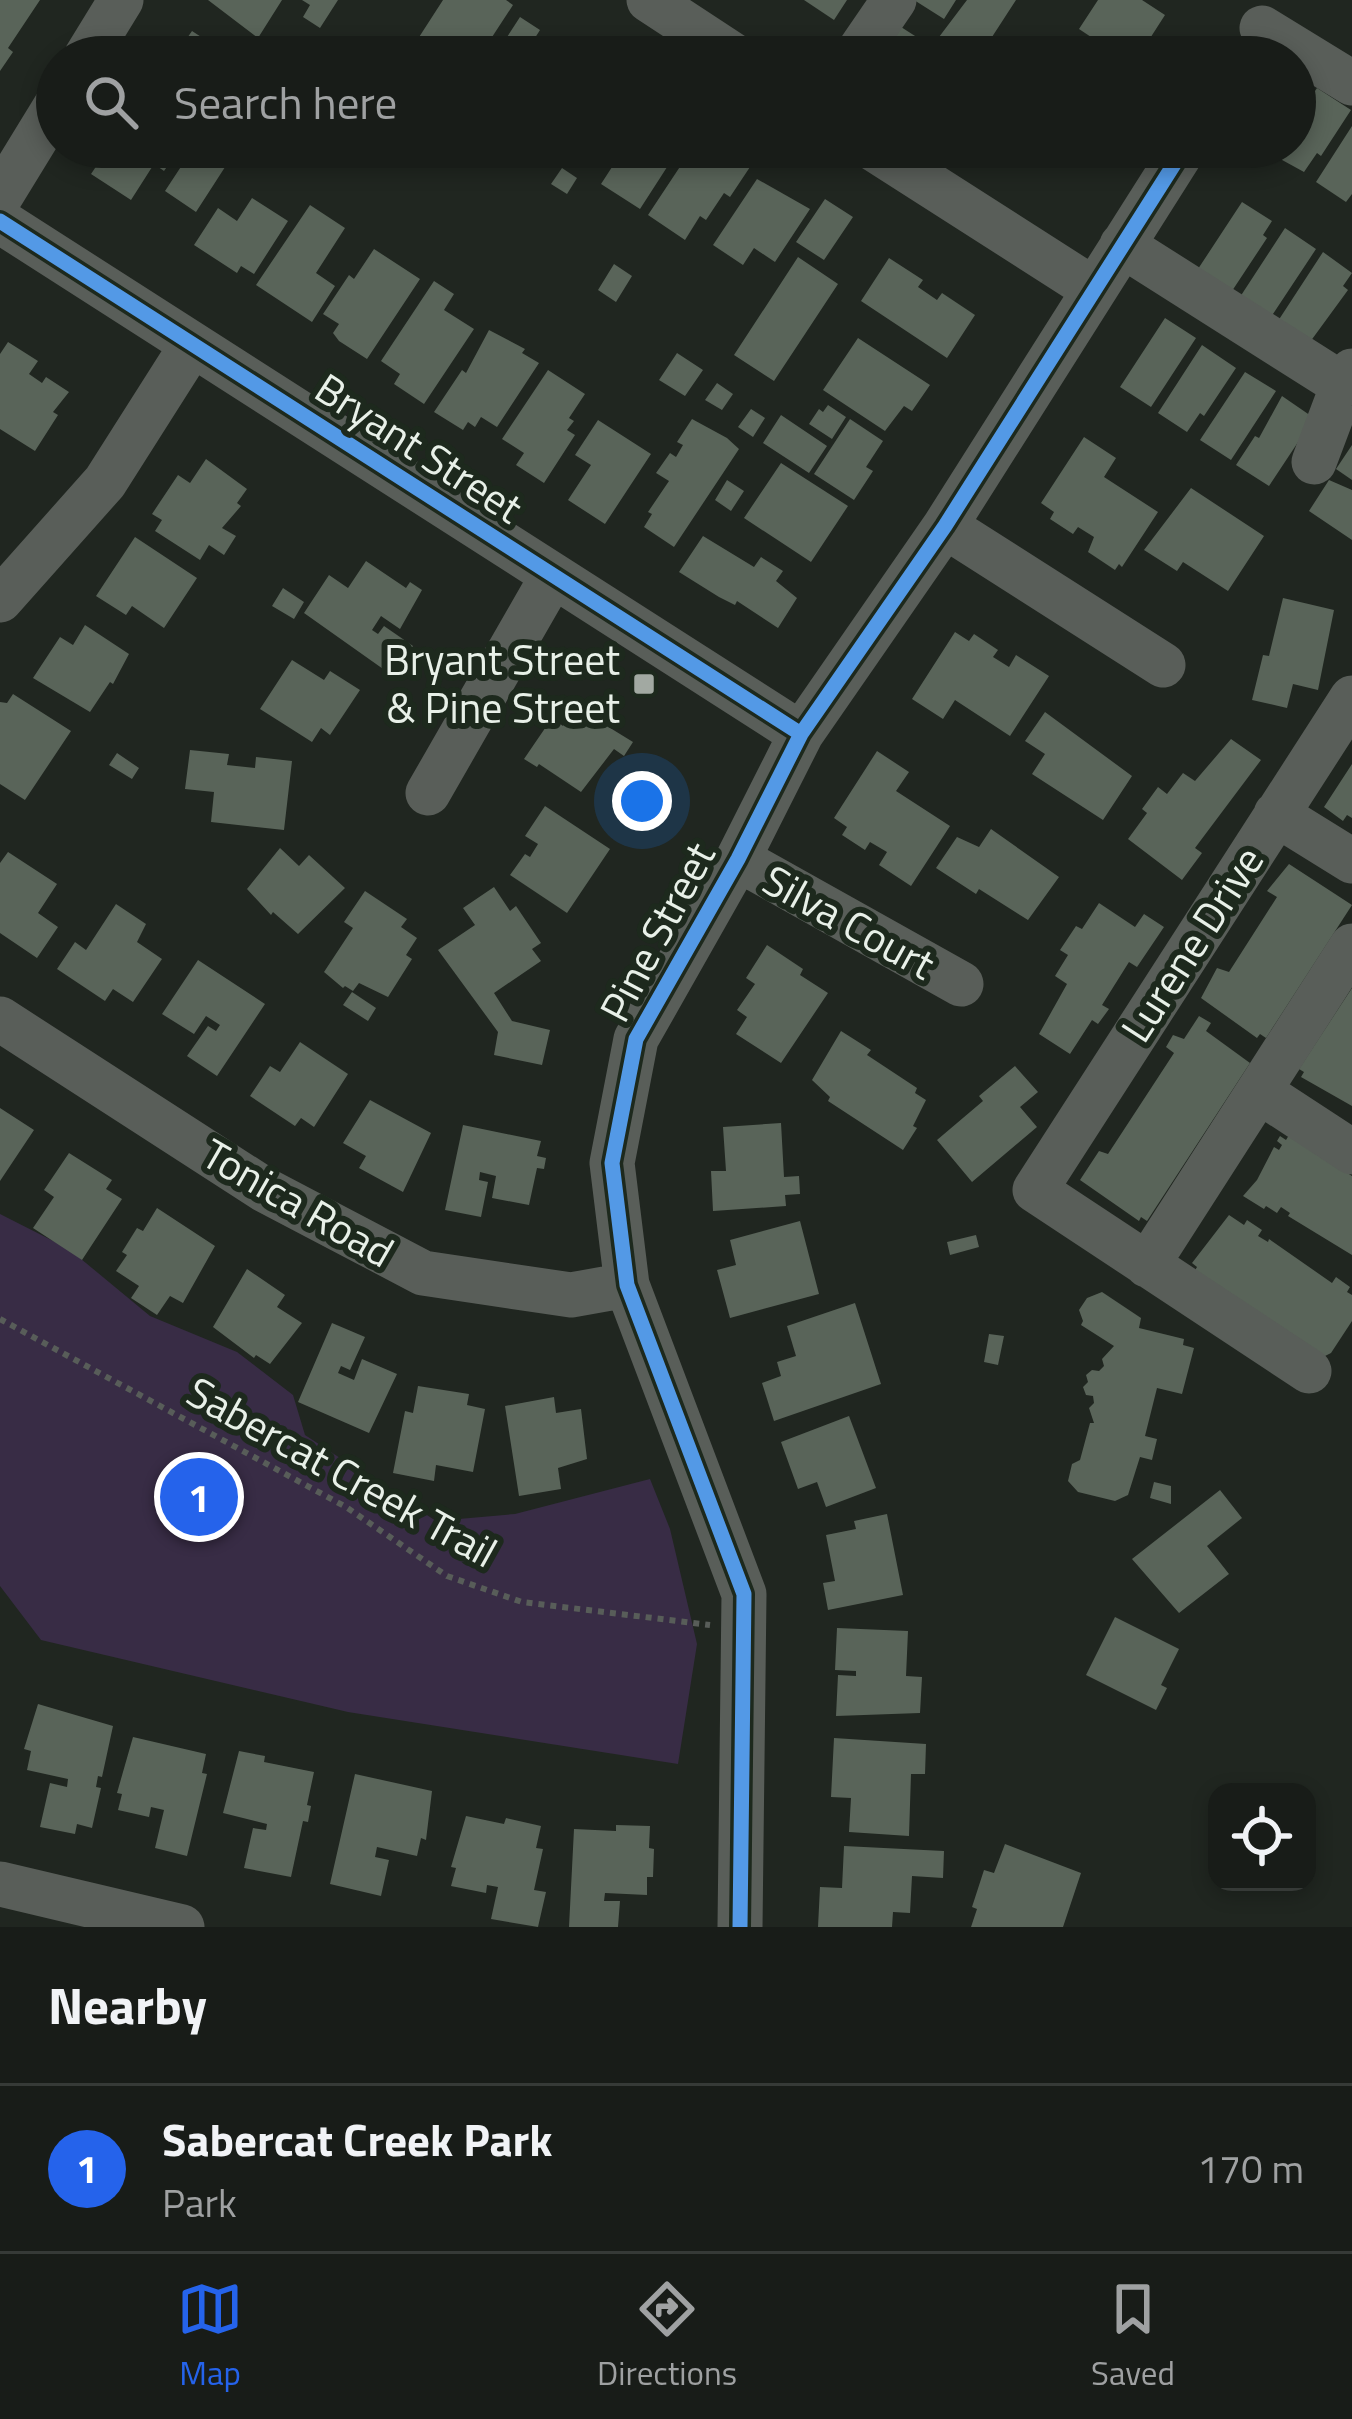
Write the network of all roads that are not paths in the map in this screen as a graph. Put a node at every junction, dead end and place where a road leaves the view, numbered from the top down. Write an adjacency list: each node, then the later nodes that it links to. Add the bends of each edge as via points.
1 (121, 0): 4 (street)
2 (894, 0): 6 (street)
3 (657, 2): 5 (street)
4 (99, 36)
5 (706, 36)
6 (869, 36)
7 (1316, 61): 8 (street)
8 (1352, 83)
9 (36, 138): 12 (street)
10 (904, 168): 15 (street)
11 (1172, 168): 14 (street, Pine Street)
12 (0, 197)
13 (0, 221): 16 (street, Bryant Street)
14 (1122, 245): 15 (street, Pine Street); 17 (street)
15 (1093, 290): 19 (street, Pine Street)
16 (192, 345): 20 (street, Bryant Street); 21 (street, via 105,482)
17 (1347, 378): 18 (street)
18 (1314, 462)
19 (945, 526): 22 (street); 24 (street, Pine Street)
20 (552, 577): 24 (street, Bryant Street); 25 (street)
21 (0, 600)
22 (1163, 665)
23 (1351, 701): 26 (street, Lurene Drive)
24 (801, 734): 27 (street, Pine Street)
25 (428, 793)
26 (1276, 814): 28 (street); 34 (street, Lurene Drive, via 1035,1190)
27 (738, 860): 30 (street, Silva Court); 35 (street, Pine Street, via 636,1039 612,1163)
28 (1352, 861)
29 (1352, 946): 32 (street)
30 (961, 984)
31 (0, 1019): 35 (street, Tonica Road, via 265,1190 423,1273 571,1295)
32 (1259, 1090): 33 (street); 34 (street)
33 (1352, 1151)
34 (1148, 1264): 36 (street)
35 (627, 1286): 39 (street, Pine Street, via 744,1594)
36 (1309, 1371)
37 (0, 1884): 38 (street)
38 (182, 1927)
39 (740, 1927)

